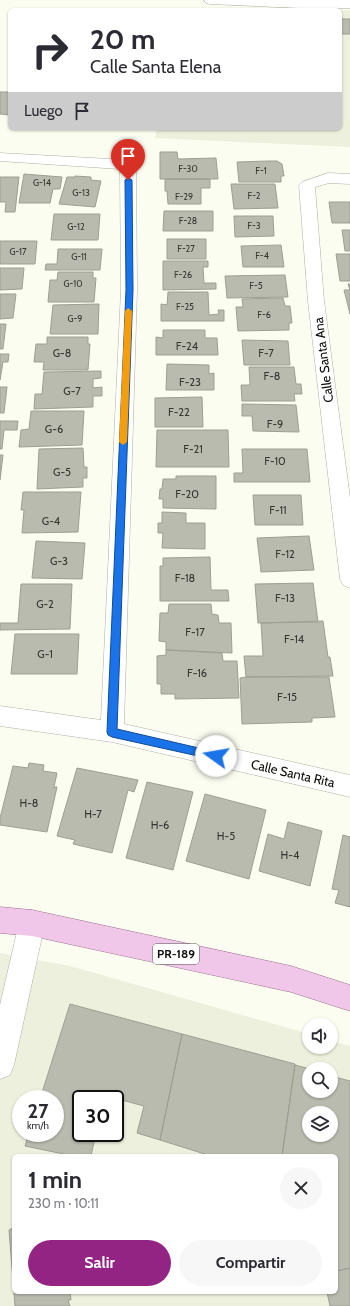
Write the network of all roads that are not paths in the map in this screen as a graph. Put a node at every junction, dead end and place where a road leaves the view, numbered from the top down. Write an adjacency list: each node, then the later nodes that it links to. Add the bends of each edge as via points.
1 (210, 0): 2 (street)
2 (350, 4)
3 (0, 157): 7 (street, via 128,164 129,290)
4 (350, 179): 5 (street, Calle Santa Ana, via 328,178 307,185 316,301)
5 (350, 579)
6 (0, 716): 7 (street, Calle Santa Rita)
7 (112, 732): 8 (street, Calle Santa Rita)
8 (350, 786)
9 (0, 920): 10 (main road, PR-189)
10 (32, 923): 11 (main road, PR-189, via 291,979); 12 (street)
11 (350, 998)
12 (0, 1064)

